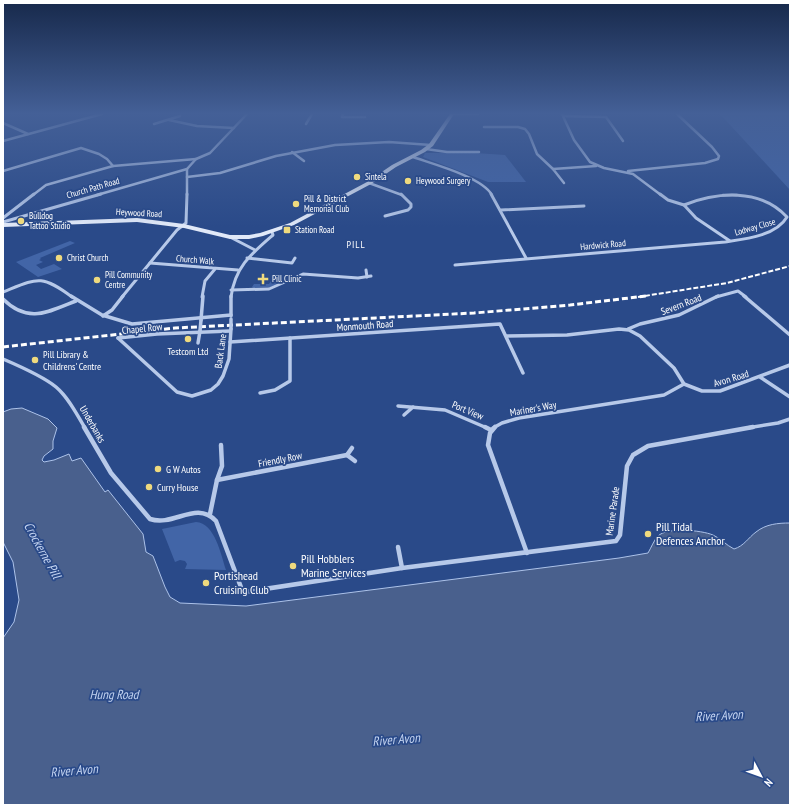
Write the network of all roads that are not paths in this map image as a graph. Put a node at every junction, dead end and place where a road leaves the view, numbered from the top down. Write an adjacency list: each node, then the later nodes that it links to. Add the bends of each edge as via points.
1 (68, 152): 16 (street)
2 (95, 152): 12 (street, via 110,160)
3 (211, 152): 10 (street)
4 (292, 152): 11 (street); 18 (street, via 220,173)
5 (422, 152): 9 (street, Heywood Road)
6 (536, 152): 15 (street)
7 (582, 152): 13 (street)
8 (716, 152): 17 (street, via 718,159 706,163)
9 (413, 157): 19 (street, Heywood Road); 23 (street, via 483,184)
10 (196, 159): 12 (street); 14 (street)
11 (304, 161)
12 (113, 166): 25 (street, via 46,185)
13 (597, 166): 15 (street); 17 (street)
14 (187, 169): 18 (street); 26 (street, Church Path Road)
15 (553, 169): 20 (street)
16 (3, 171)
17 (627, 172): 21 (street, Lodway Close, via 668,200)
18 (187, 177): 28 (street, via 187,211)
19 (369, 183): 24 (street, via 400,193 411,204 408,210); 29 (street, Heywood Road)
20 (564, 183)
21 (684, 205): 31 (street, Lodway Close, via 696,218); 31 (street, Lodway Close, via 704,198 741,194 769,204 787,217 782,226 762,234)
22 (584, 206): 23 (street)
23 (501, 210): 36 (street)
24 (385, 216)
25 (3, 218)
26 (3, 222)
27 (3, 225): 28 (street, Heywood Road, via 117,220)
28 (184, 226): 30 (street, Heywood Road); 37 (street, via 177,230)
29 (272, 232): 30 (street, Heywood Road, via 249,237); 33 (street, via 273,235)
30 (230, 237): 33 (street)
31 (730, 241): 32 (street, Lodway Close)
32 (682, 246): 36 (street, Hardwick Road)
33 (255, 250): 34 (street)
34 (246, 258): 35 (street, via 292,263); 40 (street)
35 (296, 258)
36 (526, 258): 38 (street, Hardwick Road)
37 (150, 263): 39 (street, Church Walk); 48 (street, via 112,310)
38 (455, 265)
39 (215, 269): 40 (street, Church Walk); 50 (street, via 205,281)
40 (238, 270): 44 (street)
41 (366, 270): 42 (street, via 369,276 355,278)
42 (328, 275): 43 (street); 44 (street, via 303,274 269,289)
43 (330, 280)
44 (231, 290): 49 (street)
45 (3, 292): 47 (street, via 48,280)
46 (3, 299): 47 (street, via 12,308 22,312 44,314)
47 (76, 301): 48 (street)
48 (104, 316): 50 (street, via 132,324)
49 (231, 317): 50 (street); 51 (street, bridge)
50 (201, 319): 53 (street, bridge)
51 (231, 330): 53 (street, Chapel Row); 57 (street, Back Lane)
52 (627, 330): 54 (street, Severn Road, via 676,316 726,293 738,292); 55 (street, via 546,337); 63 (street, via 652,346 674,368)
53 (200, 331): 58 (street); 65 (street, Chapel Row, via 118,338)
54 (790, 335)
55 (507, 336): 56 (street, Monmouth Road, via 500,324); 61 (street)
56 (290, 338): 57 (street, Monmouth Road); 64 (street, via 290,382 275,390)
57 (230, 342): 65 (street, Back Lane, via 227,365 220,383 203,394)
58 (198, 343)
59 (3, 359): 77 (street, Underbanks, via 56,387 71,405 111,473 150,519 158,522 197,513)
60 (790, 365): 62 (street, Avon Road)
61 (523, 373)
62 (760, 377): 63 (street, Avon Road, via 717,392 702,391); 66 (street)
63 (684, 384): 71 (street, Mariner's Way, via 660,396 519,418 501,423)
64 (260, 393)
65 (184, 396)
66 (790, 397)
67 (398, 406): 68 (street, Port View)
68 (414, 406): 69 (street); 71 (street, Port View, via 448,411)
69 (404, 414)
70 (790, 419): 79 (street, Marine Parade, via 642,448 634,453 628,463 618,540)
71 (491, 430): 79 (street, via 488,445)
72 (221, 445): 76 (street, via 222,466)
73 (352, 448): 74 (street)
74 (347, 455): 75 (street); 76 (street, Friendly Row)
75 (355, 461)
76 (217, 480): 77 (street)
77 (210, 514): 80 (street, Marine Parade, via 216,521 244,592)
78 (398, 547): 80 (street)
79 (526, 554): 80 (street, Marine Parade)
80 (402, 568)

